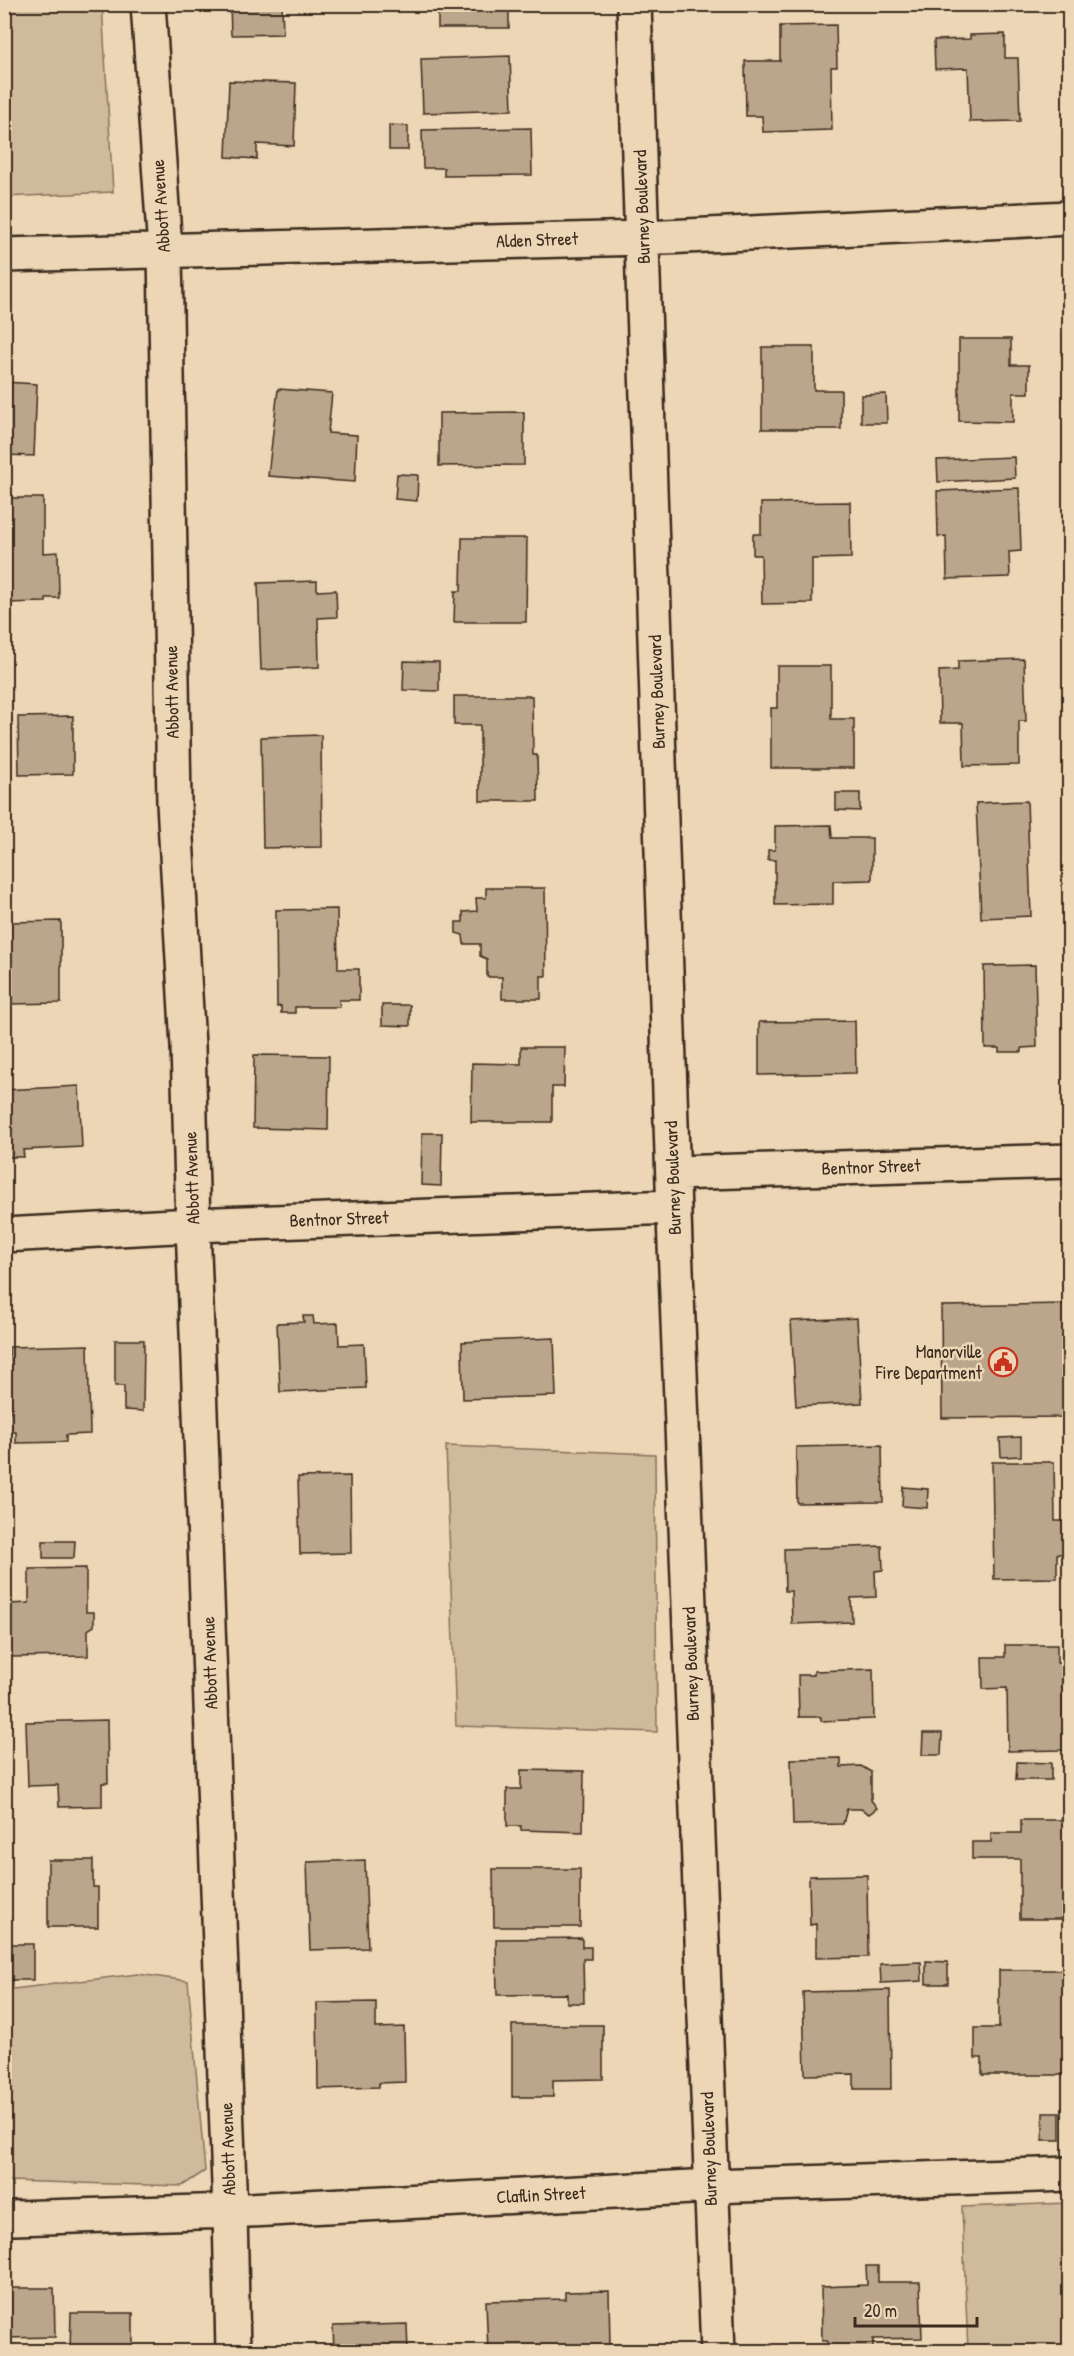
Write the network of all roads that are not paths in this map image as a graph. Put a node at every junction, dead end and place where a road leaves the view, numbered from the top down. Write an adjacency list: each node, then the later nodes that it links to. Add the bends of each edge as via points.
1 (148, 4): 5 (street, Abbott Avenue)
2 (634, 4): 4 (street, Burney Boulevard)
3 (1070, 218): 4 (street, Alden Street)
4 (643, 238): 5 (street, Alden Street); 8 (street, Burney Boulevard)
5 (165, 250): 6 (street, Alden Street); 10 (street, Abbott Avenue, via 174,803 188,1046)
6 (4, 255)
7 (1070, 1161): 8 (street, Bentnor Street)
8 (673, 1173): 9 (street, Burney Boulevard)
9 (674, 1207): 10 (street, Bentnor Street); 13 (street, Burney Boulevard)
10 (193, 1225): 11 (street, Bentnor Street); 14 (street, Abbott Avenue)
11 (4, 1235)
12 (1070, 2174): 13 (street, Claflin Street)
13 (711, 2186): 14 (street, Claflin Street); 17 (street, Burney Boulevard)
14 (230, 2211): 15 (street, Claflin Street); 16 (street, Abbott Avenue)
15 (14, 2218)
16 (233, 2352)
17 (718, 2352)

